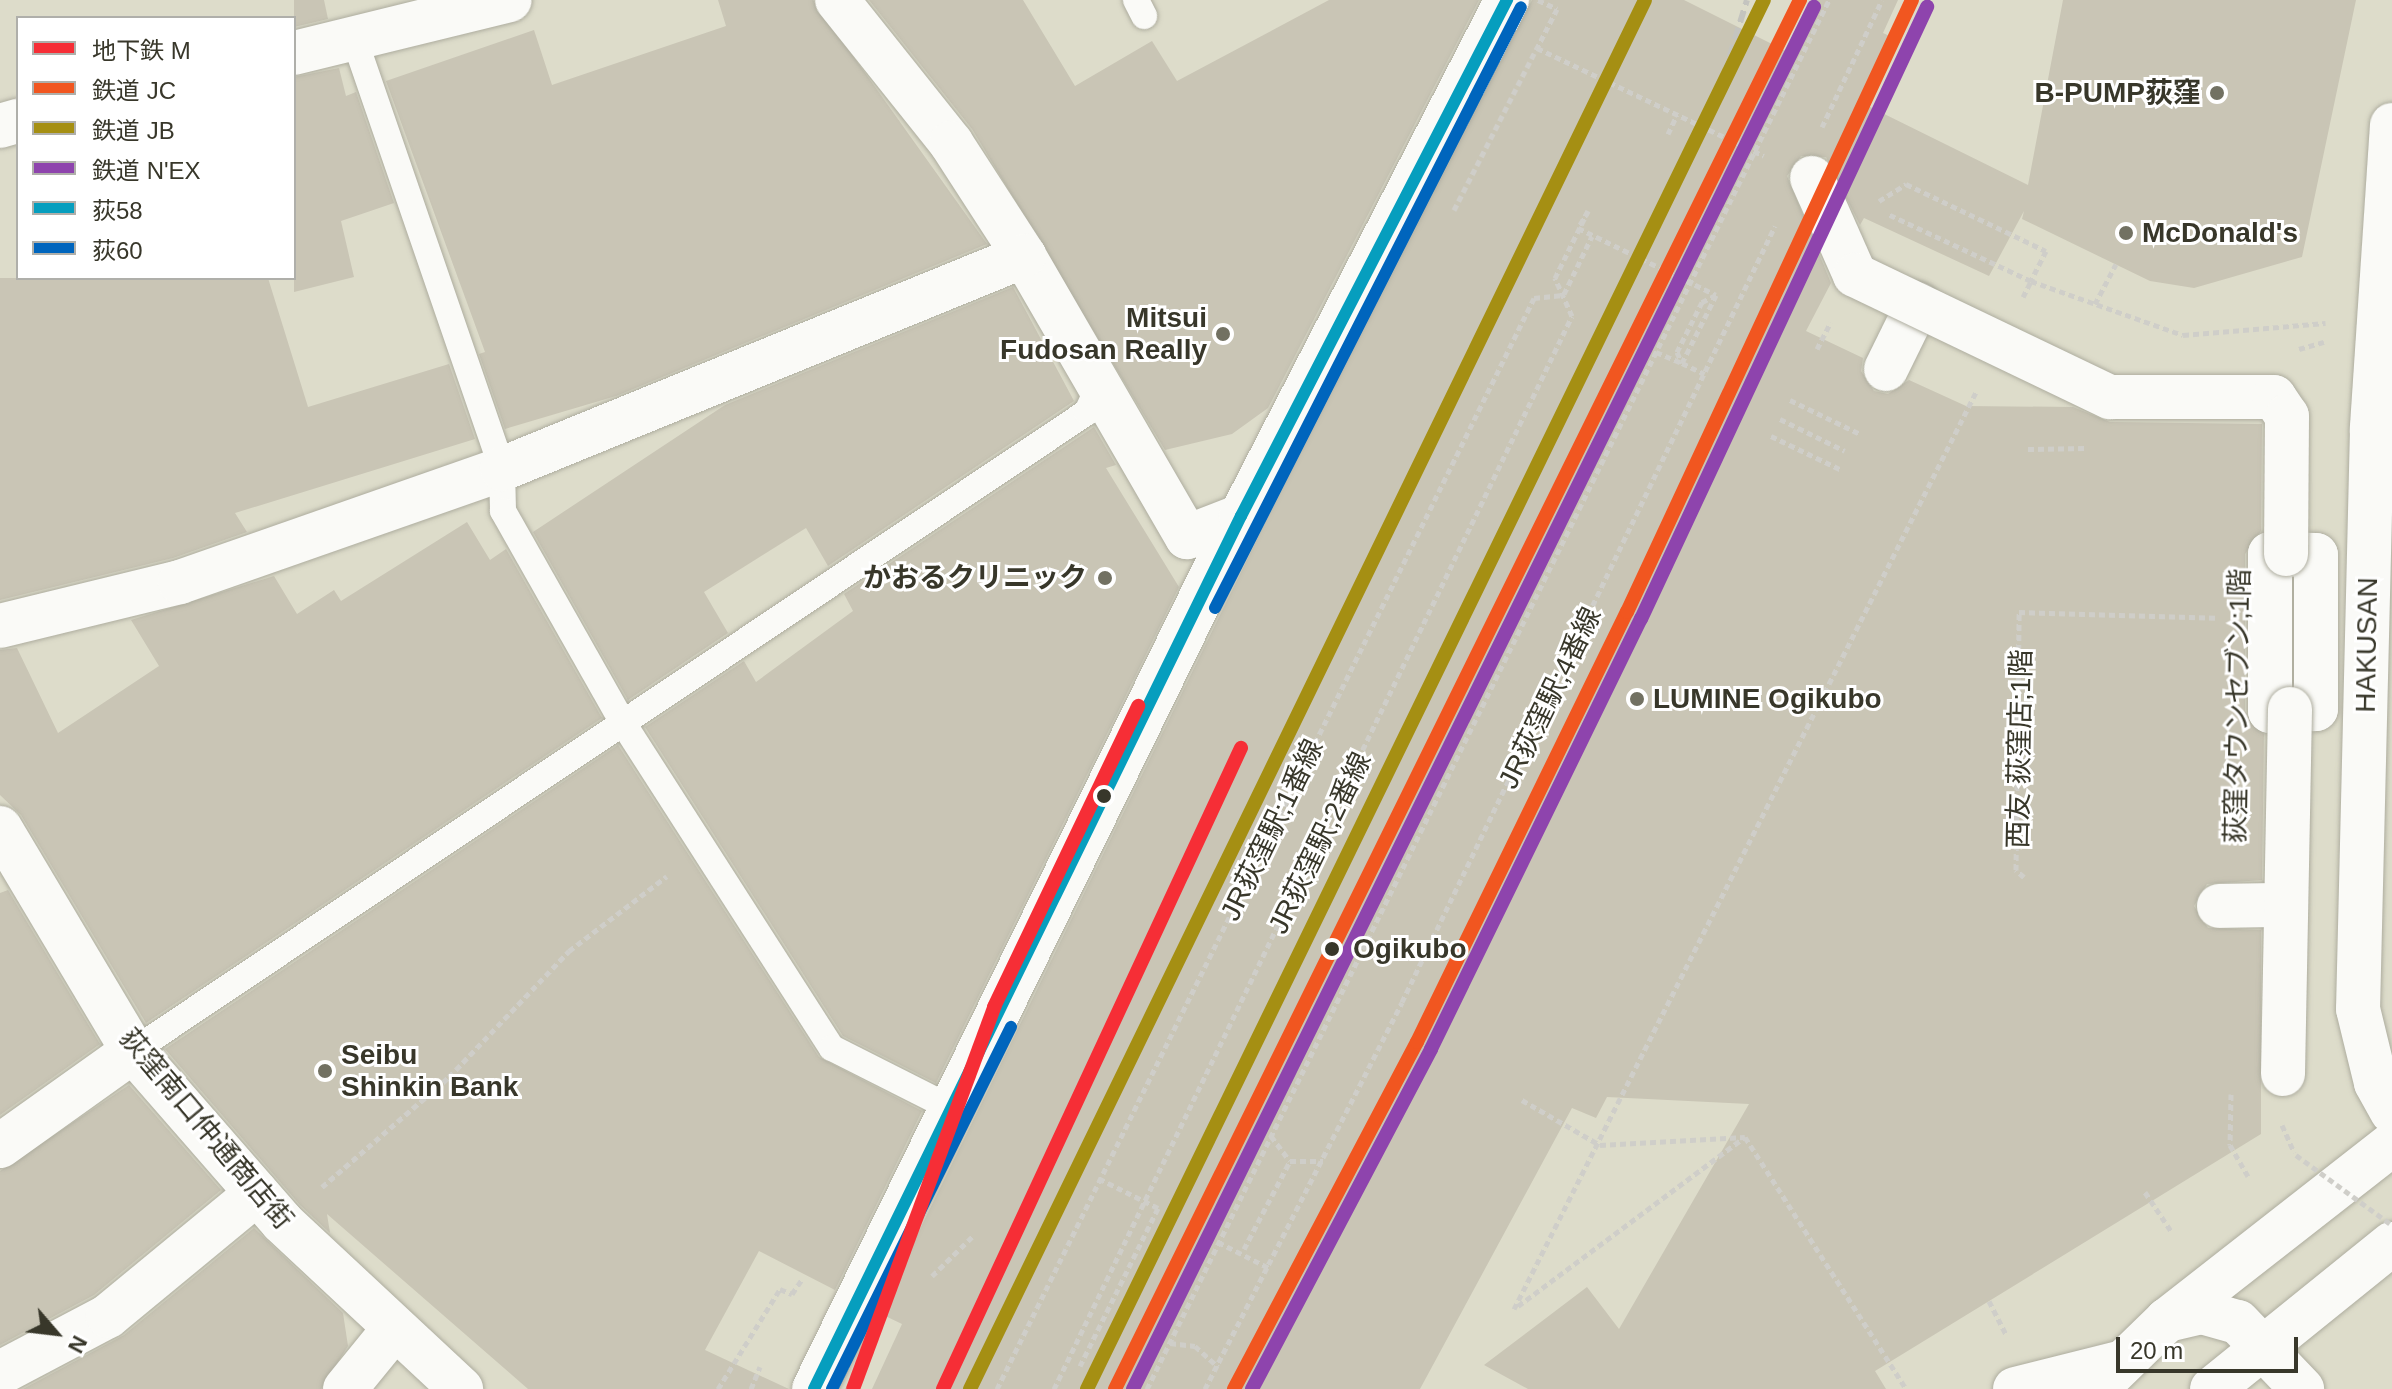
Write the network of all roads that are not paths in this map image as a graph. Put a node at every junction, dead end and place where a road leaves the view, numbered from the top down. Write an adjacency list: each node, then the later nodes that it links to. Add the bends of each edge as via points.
1 (510, 0): 4 (street)
2 (837, 0): 8 (street, via 951,143)
3 (1507, 0): 13 (street)
4 (354, 38): 5 (street); 12 (lane)
5 (296, 52)
6 (2391, 132): 22 (street, HAKUSAN, via 2377,319 2358,1009 2376,1083)
7 (1813, 161): 9 (street, bridge, via 1855,275)
8 (1024, 256): 11 (street); 12 (street)
9 (1918, 304): 10 (street); 17 (street, bridge, via 2110,397 2206,402 2274,397 2287,416 2286,554 2316,555 2316,709 2290,709)
10 (1886, 369)
11 (1098, 388): 13 (street, via 1187,537); 15 (lane, via 1087,412)
12 (502, 469): 14 (street, via 180,582); 15 (lane, via 503,511)
13 (1241, 516): 21 (street)
14 (0, 626)
15 (623, 723): 19 (lane); 21 (lane, via 832,1048)
16 (0, 828): 19 (street, 荻窪南口仲通商店街)
17 (2286, 905): 18 (street, bridge); 20 (street, bridge)
18 (2219, 906)
19 (133, 1051): 24 (street); 25 (street, 荻窪南口仲通商店街)
20 (2283, 1074)
21 (953, 1109): 34 (street)
22 (2392, 1112)
23 (2392, 1144): 27 (street)
24 (0, 1146)
25 (270, 1207): 28 (street, 荻窪南口仲通商店街); 30 (street, via 108,1316)
26 (2392, 1244): 29 (street)
27 (2167, 1320): 29 (street, via 2202,1312 2238,1322); 31 (street)
28 (393, 1330): 32 (street); 33 (street, 荻窪南口仲通商店街)
29 (2264, 1341): 36 (street); 37 (street)
30 (0, 1373)
31 (2109, 1376): 35 (street)
32 (345, 1389)
33 (461, 1389)
34 (814, 1389)
35 (2015, 1389)
36 (2212, 1389)
37 (2302, 1389)

